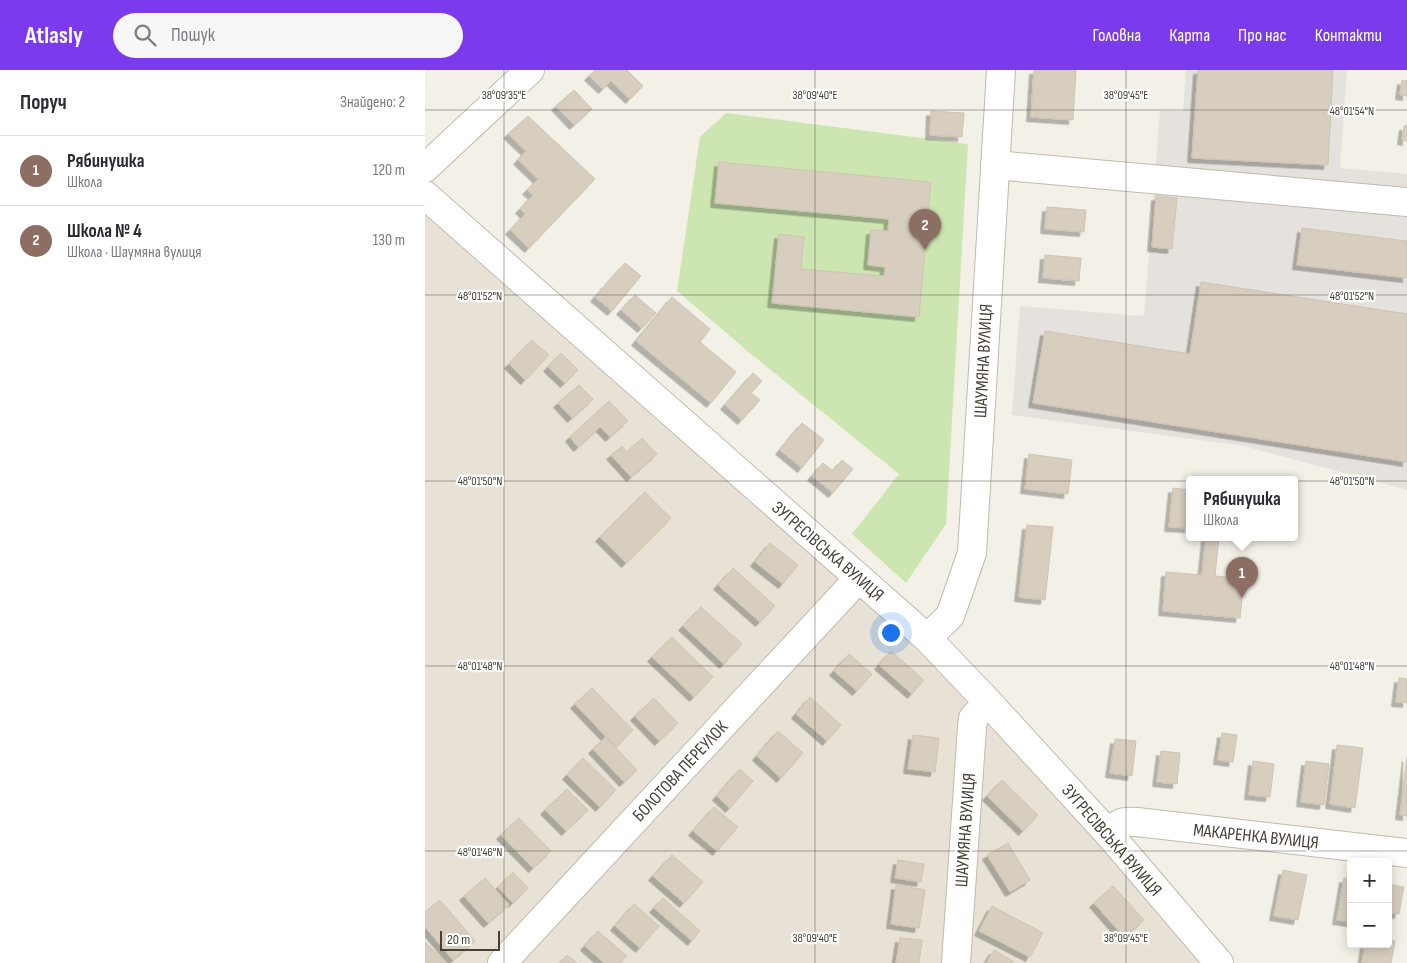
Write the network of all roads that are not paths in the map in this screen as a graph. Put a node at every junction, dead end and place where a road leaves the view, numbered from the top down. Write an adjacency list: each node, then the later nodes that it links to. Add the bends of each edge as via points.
1 (530, 70): 4 (street)
2 (1001, 70): 3 (street, ШАУМЯНА ВУЛИЦЯ)
3 (995, 165): 6 (street); 8 (street, ШАУМЯНА ВУЛИЦЯ, via 972,553 950,616)
4 (425, 168)
5 (425, 195): 7 (street, ЗУГРЕСІВСЬКА ВУЛИЦЯ)
6 (1407, 202)
7 (859, 578): 8 (street, ЗУГРЕСІВСЬКА ВУЛИЦЯ); 12 (street, БОЛОТОВА ПЕРЕУЛОК)
8 (927, 638): 9 (street, ЗУГРЕСІВСЬКА ВУЛИЦЯ)
9 (988, 702): 10 (street, ЗУГРЕСІВСЬКА ВУЛИЦЯ); 13 (street, ШАУМЯНА ВУЛИЦЯ, via 973,718)
10 (1108, 832): 11 (street, МАКАРЕНКА ВУЛИЦЯ, via 1118,823 1137,822); 14 (street, ЗУГРЕСІВСЬКА ВУЛИЦЯ)
11 (1407, 853)
12 (502, 963)
13 (956, 963)
14 (1219, 963)

